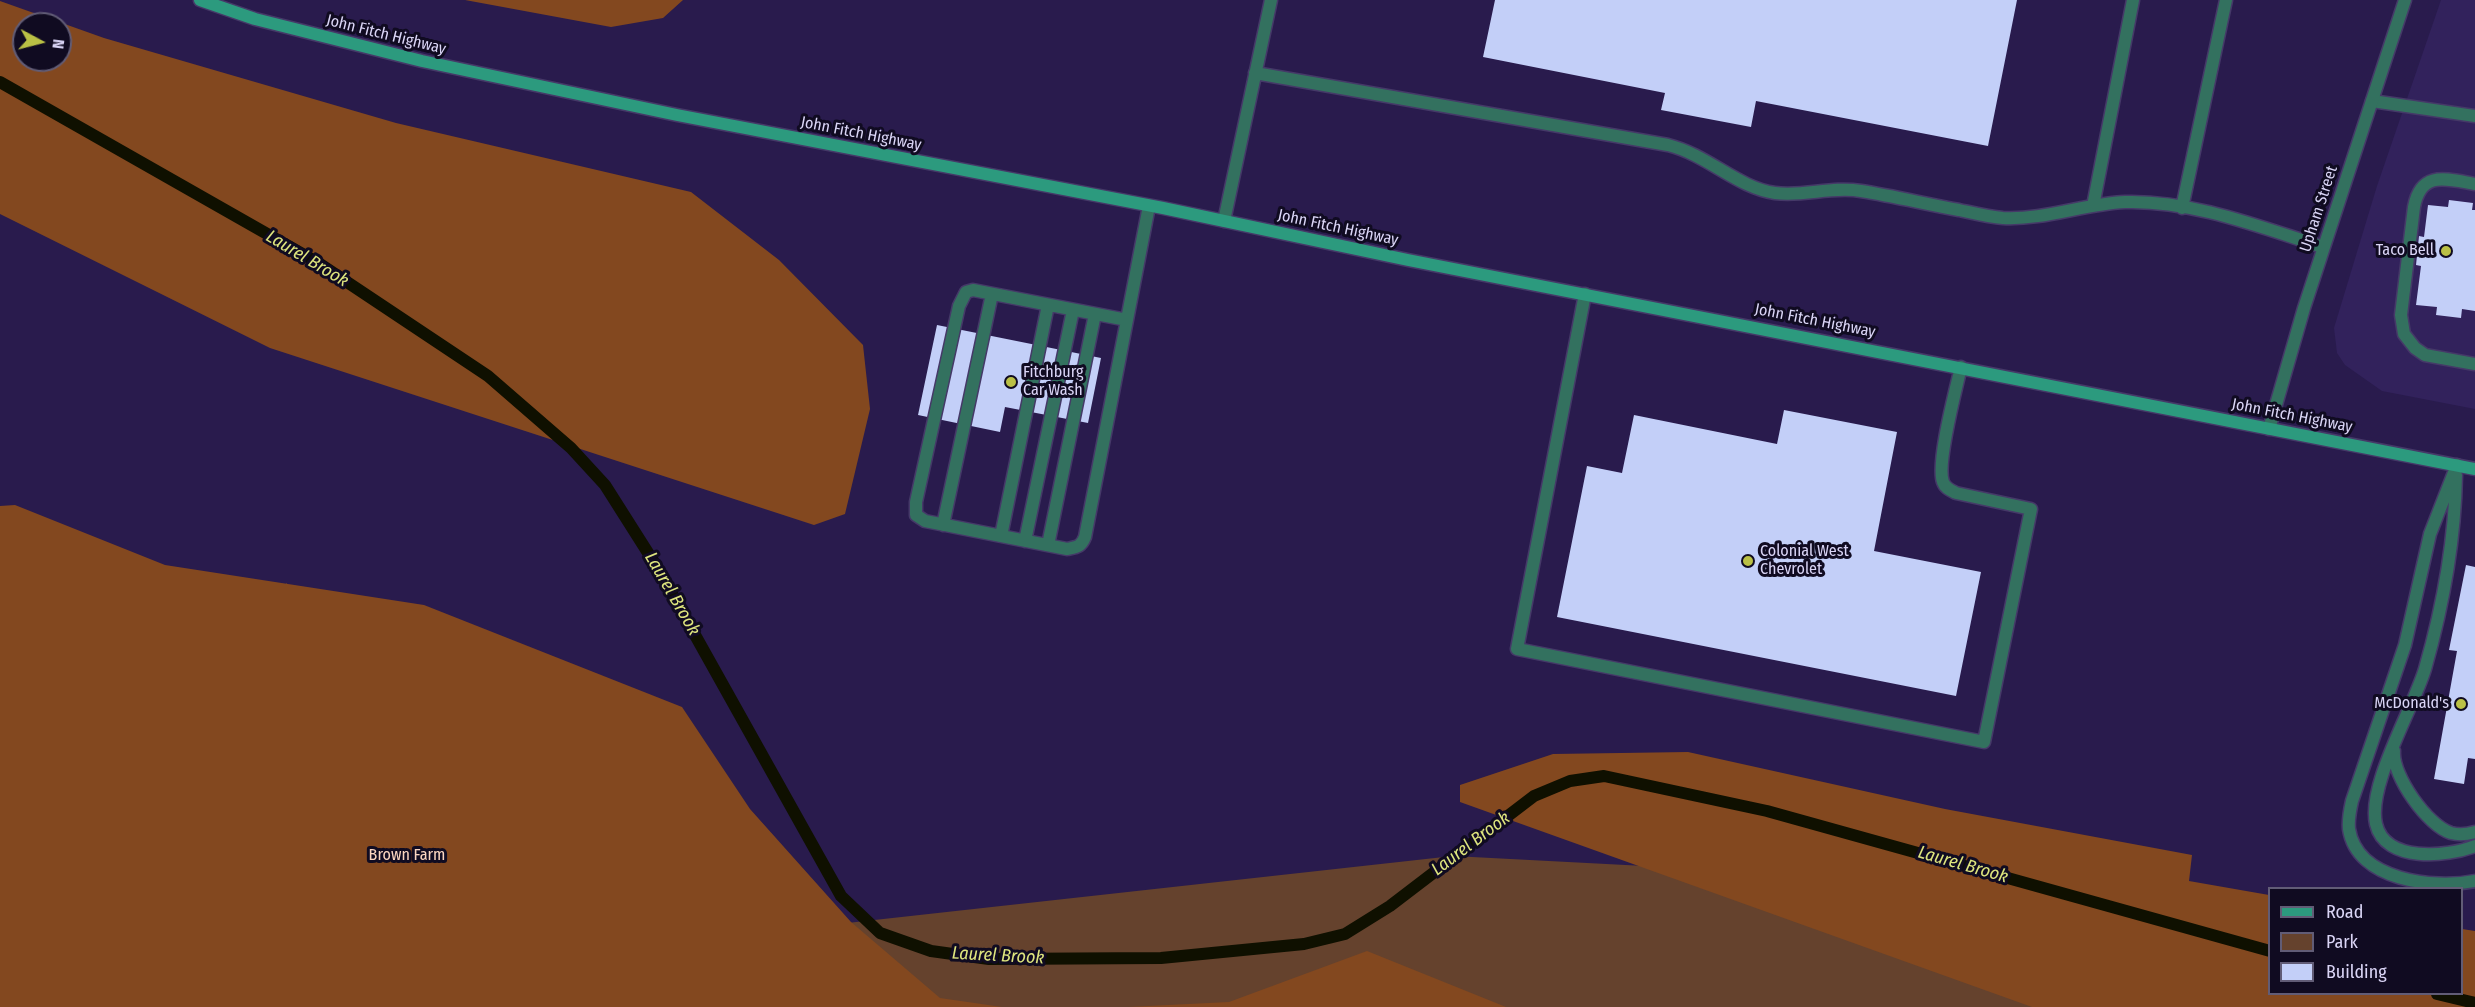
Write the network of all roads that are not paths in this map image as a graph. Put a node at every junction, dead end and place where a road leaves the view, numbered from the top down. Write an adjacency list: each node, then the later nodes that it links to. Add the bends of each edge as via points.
1 (200, 0): 10 (main road, John Fitch Highway, via 255,19 434,64)
2 (1271, 0): 6 (street)
3 (2133, 0): 11 (street)
4 (2226, 0): 12 (street)
5 (2405, 0): 7 (street, Upham Street)
6 (1255, 73): 11 (street, via 1668,145 1688,150 1738,180 1774,193 1859,191 2000,218 2042,217); 13 (street)
7 (2372, 101): 8 (street); 14 (street, Upham Street)
8 (2475, 116)
9 (2475, 184): 21 (street, via 2438,179 2423,184 2414,207 2400,322 2408,341 2426,355)
10 (1149, 206): 13 (main road, John Fitch Highway); 20 (street)
11 (2093, 206): 12 (street, via 2127,202)
12 (2182, 208): 14 (street, via 2238,220)
13 (1224, 221): 16 (main road, John Fitch Highway)
14 (2323, 247): 23 (street, Upham Street)
15 (986, 293): 17 (street); 26 (street); 26 (street, via 966,292 959,306 916,502 916,515)
16 (1585, 294): 22 (main road, John Fitch Highway); 22 (street, via 1517,649 1984,742 2031,509 1956,493 1942,481)
17 (1048, 305): 18 (street); 27 (street)
18 (1073, 310): 19 (street); 28 (street)
19 (1095, 314): 20 (street); 29 (street)
20 (1127, 320): 29 (street, via 1085,537 1079,547)
21 (2475, 364)
22 (1961, 367): 23 (main road, John Fitch Highway)
23 (2269, 429): 24 (main road, John Fitch Highway)
24 (2457, 465): 25 (main road, John Fitch Highway); 30 (street, via 2454,532 2432,643 2417,695); 33 (street, via 2430,534 2405,645 2357,783 2349,827 2361,854 2394,876 2432,883)
25 (2475, 469)
26 (943, 525): 27 (street)
27 (1001, 536): 28 (street)
28 (1025, 541): 29 (street)
29 (1048, 546)
30 (2395, 744): 31 (street, via 2394,764 2433,823 2451,833); 32 (street, via 2375,798 2376,825 2388,845 2408,854)
31 (2475, 832)
32 (2475, 846)
33 (2475, 881)

